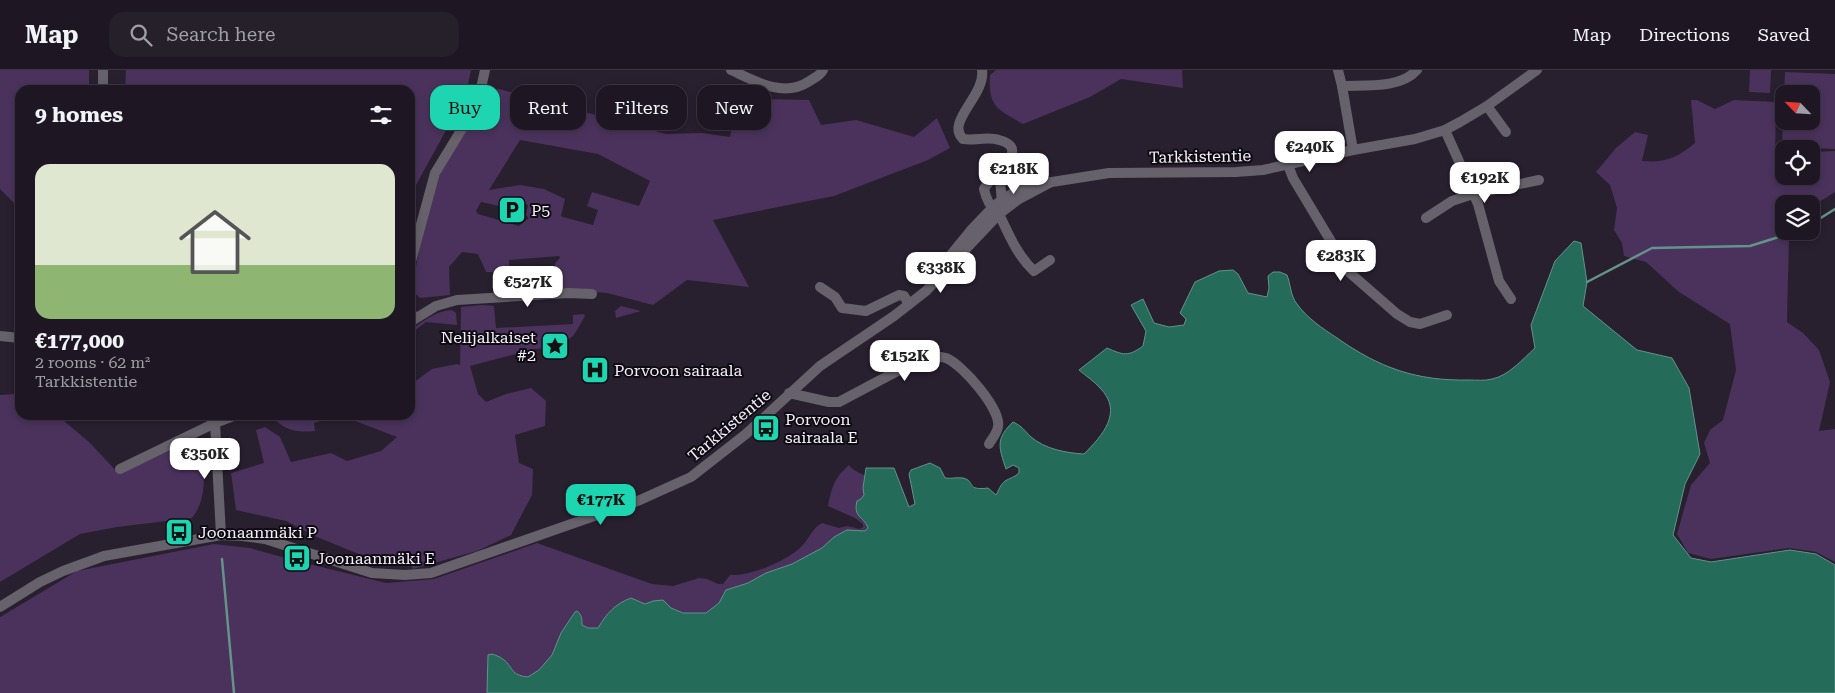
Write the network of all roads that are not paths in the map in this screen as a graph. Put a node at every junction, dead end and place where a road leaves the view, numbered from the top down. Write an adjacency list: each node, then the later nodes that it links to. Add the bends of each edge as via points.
1 (103, 70): 9 (street)
2 (485, 70): 23 (street, via 468,119 435,173)
3 (731, 70): 4 (street, via 765,85 785,89 804,85)
4 (823, 70)
5 (982, 70): 16 (street, via 982,84 957,129 963,139 997,139 1009,144 1012,155)
6 (1338, 70): 10 (street)
7 (1417, 70): 10 (street, via 1406,79 1393,83)
8 (1537, 70): 11 (street, Tarkkistentie)
9 (103, 85)
10 (1342, 86): 14 (street)
11 (1487, 106): 12 (street, Tarkkistentie); 13 (street)
12 (1445, 130): 14 (street, Tarkkistentie); 19 (street)
13 (1506, 132)
14 (1353, 150): 15 (street, Tarkkistentie)
15 (1288, 165): 18 (street, Tarkkistentie, via 1236,172 1109,173); 29 (street, via 1350,273 1410,322 1420,324)
16 (1000, 172): 20 (street); 21 (street, via 984,189)
17 (1539, 180): 19 (street)
18 (1051, 182): 20 (street, Tarkkistentie, via 1024,188); 21 (street, Tarkkistentie)
19 (1473, 194): 22 (street, via 1452,201); 27 (street, via 1483,217 1499,281)
20 (1002, 200): 21 (street)
21 (995, 211): 24 (street, via 1023,260 1034,271); 28 (street, Tarkkistentie, via 967,235)
22 (1426, 218)
23 (415, 247)
24 (1050, 260)
25 (820, 287): 28 (street, via 835,297 842,308 848,309 866,311 899,295)
26 (592, 294): 30 (street, via 457,300)
27 (1511, 299)
28 (913, 301): 33 (street, Tarkkistentie, via 820,366)
29 (1447, 315)
30 (415, 316)
31 (0, 336): 32 (street)
32 (15, 338)
33 (789, 393): 36 (street, via 839,402 933,355 959,366 989,401 998,416 998,428); 38 (street, Tarkkistentie, via 746,434 691,477 640,500 431,573 405,576 372,573 265,539)
34 (212, 420): 37 (street)
35 (214, 420): 38 (street)
36 (989, 444)
37 (120, 469)
38 (221, 535): 39 (street, Tarkkistentie, via 104,556 40,582)
39 (0, 606)

